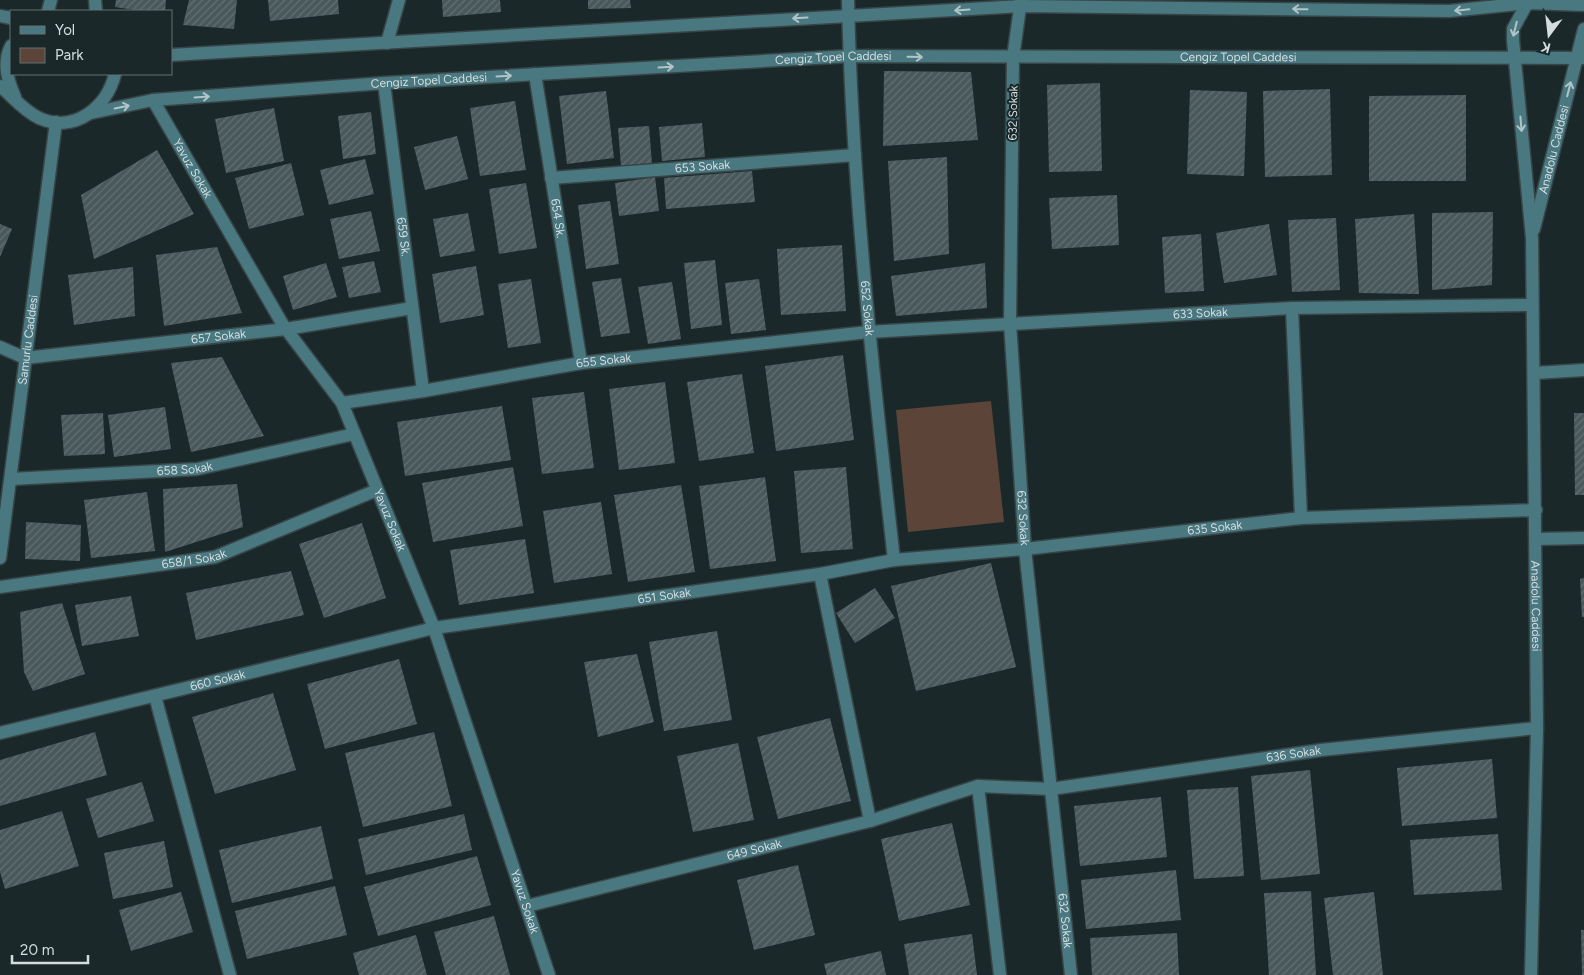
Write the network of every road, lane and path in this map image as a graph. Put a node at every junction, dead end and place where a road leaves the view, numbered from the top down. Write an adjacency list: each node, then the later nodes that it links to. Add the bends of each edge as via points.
1 (399, 0): 8 (street)
2 (848, 0): 6 (street, 652 Sokak)
3 (1528, 1): 4 (street, one-way to 4, via 1449,11); 5 (street); 13 (street, one-way to 13, via 1513,29)
4 (1021, 3): 6 (street, one-way to 6, via 874,16); 12 (street, 632 Sokak)
5 (1584, 5)
6 (849, 15): 8 (street, one-way to 8); 11 (street, 652 Sokak)
7 (1584, 29): 14 (street)
8 (387, 43): 10 (street)
9 (10, 50): 18 (street)
10 (172, 55)
11 (850, 56): 12 (street, Cengiz Topel Caddesi, one-way to 12); 15 (street, Cengiz Topel Caddesi, one-way to 11); 22 (street, 652 Sokak)
12 (1013, 58): 13 (street, Cengiz Topel Caddesi); 28 (street, 632 Sokak)
13 (1515, 58): 14 (street, Cengiz Topel Caddesi); 24 (street, Anadolu Caddesi, one-way to 24)
14 (1580, 58): 24 (street, Anadolu Caddesi, one-way to 14)
15 (535, 74): 17 (street, Cengiz Topel Caddesi, one-way to 15); 23 (street, 654 Sk.)
16 (115, 75): 20 (street, via 103,102)
17 (384, 83): 19 (street, Cengiz Topel Caddesi, one-way to 17); 26 (street, 659 Sk.)
18 (4, 85): 21 (street, via 27,111 41,119)
19 (153, 100): 20 (street, Cengiz Topel Caddesi, one-way to 19); 29 (street, Yavuz Sokak)
20 (91, 113): 21 (street, via 75,120)
21 (56, 122): 32 (street, Samurlu Caddesi)
22 (855, 155): 23 (street, 653 Sokak); 30 (street, 652 Sokak)
23 (550, 178): 33 (street, 654 Sk.)
24 (1532, 238): 25 (street, Anadolu Caddesi)
25 (1532, 305): 27 (street, 633 Sokak); 35 (street, Anadolu Caddesi)
26 (412, 308): 29 (street, 657 Sokak); 36 (street, 659 Sk.)
27 (1292, 308): 28 (street, 633 Sokak); 42 (street)
28 (1010, 323): 30 (street, 633 Sokak); 45 (street, 632 Sokak)
29 (286, 328): 32 (street, 657 Sokak); 37 (street, Yavuz Sokak)
30 (868, 332): 33 (street, 655 Sokak); 47 (street, 652 Sokak)
31 (0, 347): 32 (street)
32 (25, 358): 39 (street, Samurlu Caddesi)
33 (581, 363): 36 (street, 655 Sokak)
34 (1584, 370): 35 (street)
35 (1534, 373): 41 (street, Anadolu Caddesi)
36 (423, 391): 37 (street, 655 Sokak)
37 (342, 403): 38 (street, Yavuz Sokak)
38 (354, 434): 39 (street, 658 Sokak, via 197,469); 40 (street, Yavuz Sokak)
39 (11, 479): 46 (street, Samurlu Caddesi)
40 (377, 490): 49 (street, 658/1 Sokak, via 215,557); 50 (street, Yavuz Sokak)
41 (1536, 510): 42 (street, 635 Sokak); 44 (street, Anadolu Caddesi)
42 (1301, 518): 45 (street, 635 Sokak)
43 (1584, 538): 44 (street)
44 (1536, 539): 52 (street, Anadolu Caddesi)
45 (1025, 549): 47 (street, 635 Sokak); 55 (street, 632 Sokak)
46 (0, 558)
47 (894, 560): 48 (street, 651 Sokak)
48 (820, 574): 50 (street, 651 Sokak); 56 (street)
49 (0, 587)
50 (434, 628): 51 (street, 660 Sokak); 57 (street, Yavuz Sokak)
51 (155, 696): 53 (street, 660 Sokak); 58 (street)
52 (1537, 728): 55 (street, 636 Sokak, via 1321,750); 62 (street, Anadolu Caddesi)
53 (0, 733)
54 (978, 786): 55 (street, 636 Sokak); 56 (street, 649 Sokak); 60 (street)
55 (1051, 788): 61 (street, 632 Sokak)
56 (870, 821): 57 (street, 649 Sokak)
57 (527, 906): 59 (street, Yavuz Sokak)
58 (230, 975)
59 (549, 975)
60 (1000, 975)
61 (1070, 975)
62 (1531, 975)

